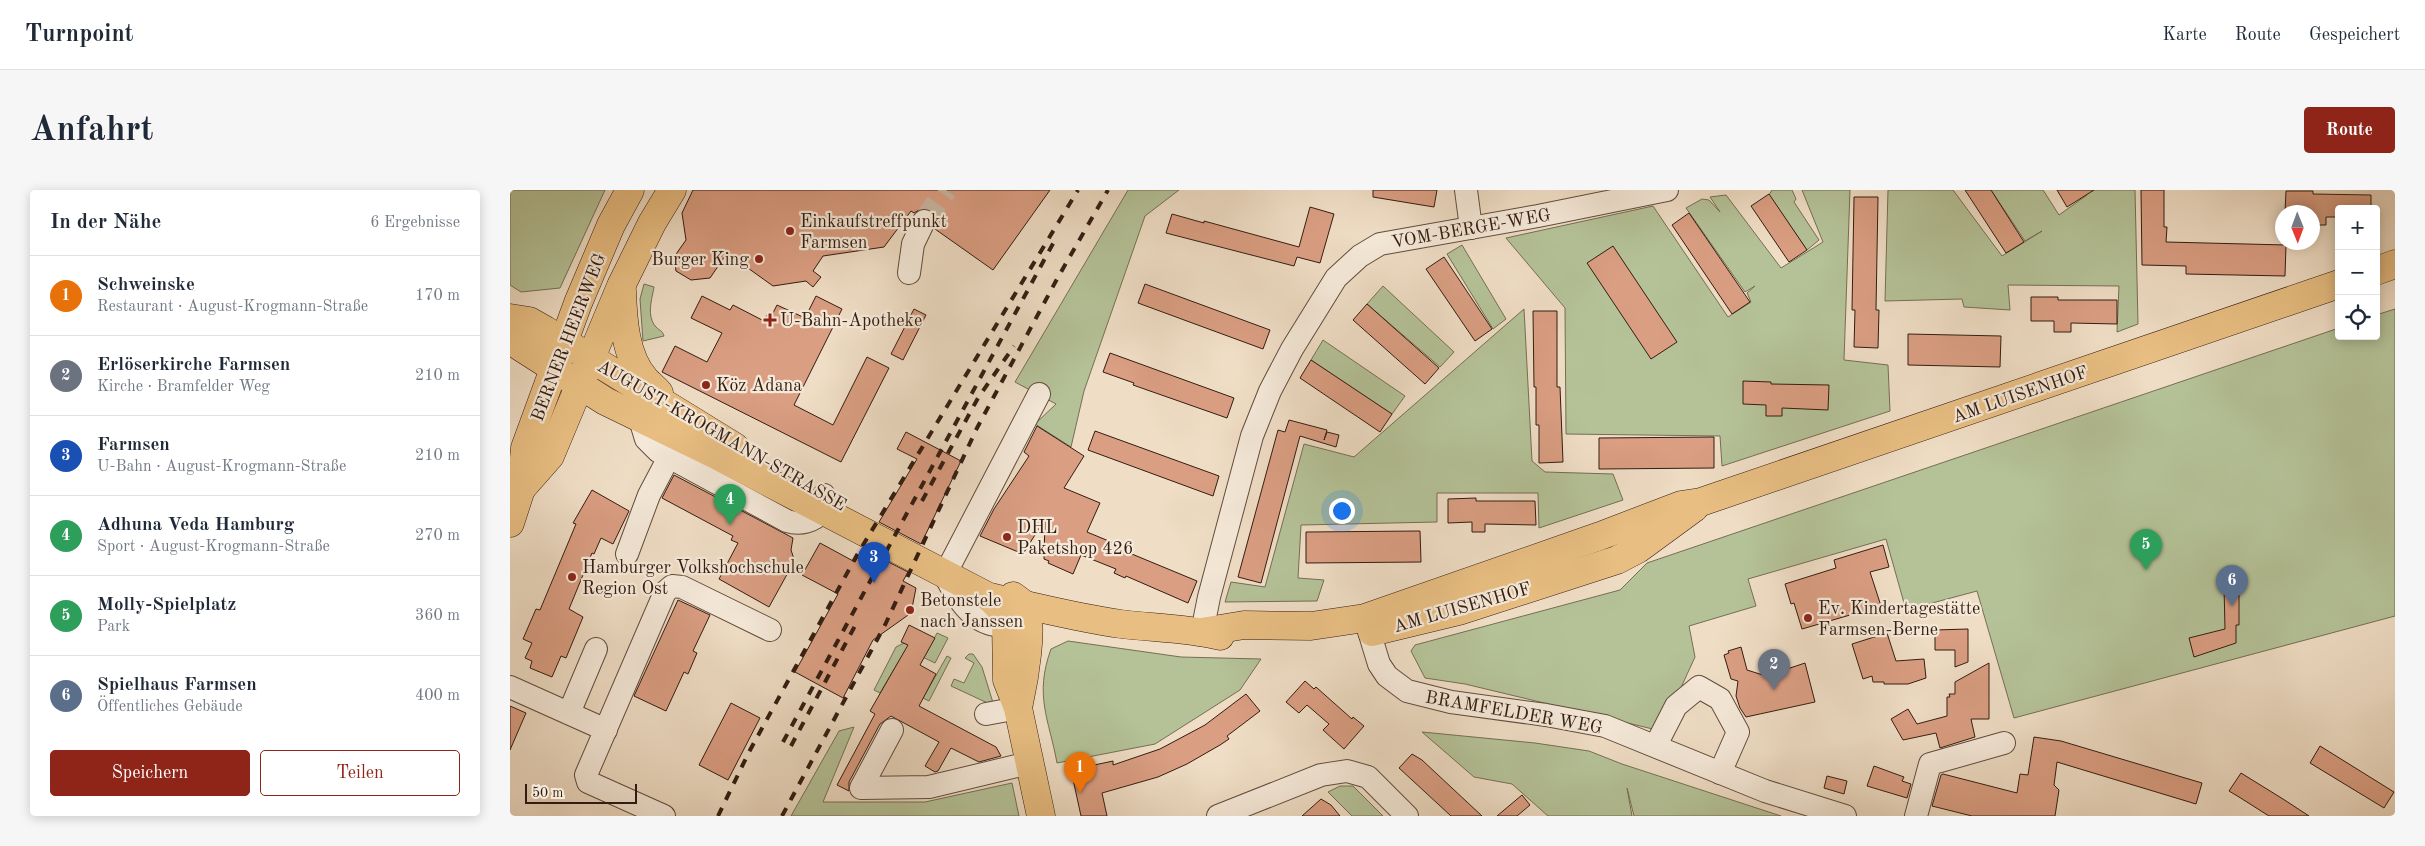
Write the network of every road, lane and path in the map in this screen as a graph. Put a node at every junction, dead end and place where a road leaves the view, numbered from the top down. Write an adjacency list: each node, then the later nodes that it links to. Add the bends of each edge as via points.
1 (630, 190): 14 (main road, BERNER HEERWEG, via 611,225)
2 (672, 190): 11 (main road, BERNER HEERWEG)
3 (1466, 190): 6 (street)
4 (1667, 190): 6 (street, VOM-BERGE-WEG)
5 (924, 221): 9 (street, via 913,244)
6 (1471, 228): 34 (street, VOM-BERGE-WEG, via 1380,244 1360,256 1336,278 1282,366 1252,436)
7 (2395, 264): 8 (main road)
8 (2380, 270)
9 (909, 273)
10 (2335, 285): 23 (main road, AM LUISENHOF)
11 (621, 286): 15 (main road, BERNER HEERWEG); 19 (main road, via 625,328 634,358 644,378)
12 (510, 318): 14 (main road, AUGUST-KROGMANN-STRASSE, via 529,321)
13 (510, 336): 16 (main road, AUGUST-KROGMANN-STRASSE, via 516,344)
14 (564, 342): 15 (main road, AUGUST-KROGMANN-STRASSE); 16 (main road, BERNER HEERWEG)
15 (591, 359): 17 (main road, BERNER HEERWEG); 19 (main road, AUGUST-KROGMANN-STRASSE)
16 (554, 370): 17 (main road, AUGUST-KROGMANN-STRASSE); 22 (main road, BERNER HEERWEG, via 525,448)
17 (579, 386): 20 (main road, AUGUST-KROGMANN-STRASSE); 22 (main road, BERNER HEERWEG, via 550,456)
18 (1039, 394): 29 (street)
19 (671, 408): 24 (main road, AUGUST-KROGMANN-STRASSE)
20 (640, 419): 21 (street, via 649,443); 24 (main road, AUGUST-KROGMANN-STRASSE)
21 (669, 457): 24 (street, via 787,521 808,521); 27 (street, via 649,495)
22 (521, 489): 25 (main road, BERNER HEERWEG)
23 (1701, 502): 26 (main road, AM LUISENHOF, via 1681,505); 28 (main road, AM LUISENHOF, via 1659,535)
24 (823, 503): 29 (main road, AUGUST-KROGMANN-STRASSE)
25 (510, 523)
26 (1600, 536): 28 (street, via 1610,543); 32 (main road, AM LUISENHOF)
27 (627, 554)
28 (1617, 560): 32 (main road, AM LUISENHOF, via 1420,622)
29 (947, 566): 30 (main road, AUGUST-KROGMANN-STRASSE); 31 (main road, AUGUST-KROGMANN-STRASSE, via 995,583); 31 (street, via 956,598 980,621 991,625)
30 (989, 596): 31 (main road, AM LUISENHOF)
31 (1020, 617): 34 (main road, AM LUISENHOF, via 1060,613 1120,624); 37 (main road, via 1007,680)
32 (1367, 625): 34 (main road, AM LUISENHOF, via 1312,640 1244,642); 43 (street, BRAMFELDER WEG, via 1379,664 1392,681 1407,691 1450,702 1546,714 1605,726)
33 (770, 630): 40 (street, via 682,587 672,586 665,592)
34 (1202, 632)
35 (596, 649): 38 (street)
36 (510, 687): 38 (street)
37 (1018, 708): 39 (street); 44 (main road)
38 (569, 713): 40 (street)
39 (986, 714)
40 (606, 730): 46 (street, via 586,775 588,782)
41 (892, 730): 44 (street, via 861,788 929,787)
42 (2004, 743): 51 (street, via 1930,764)
43 (1656, 746): 45 (street, BRAMFELDER WEG); 45 (street, via 1676,706 1699,686 1720,700 1738,732)
44 (1029, 763): 47 (main road)
45 (1720, 773): 50 (street, BRAMFELDER WEG)
46 (664, 816)
47 (1041, 816)
48 (1218, 816): 49 (street, via 1321,775 1347,771 1368,777)
49 (1407, 816)
50 (1844, 816)
51 (1916, 816)

